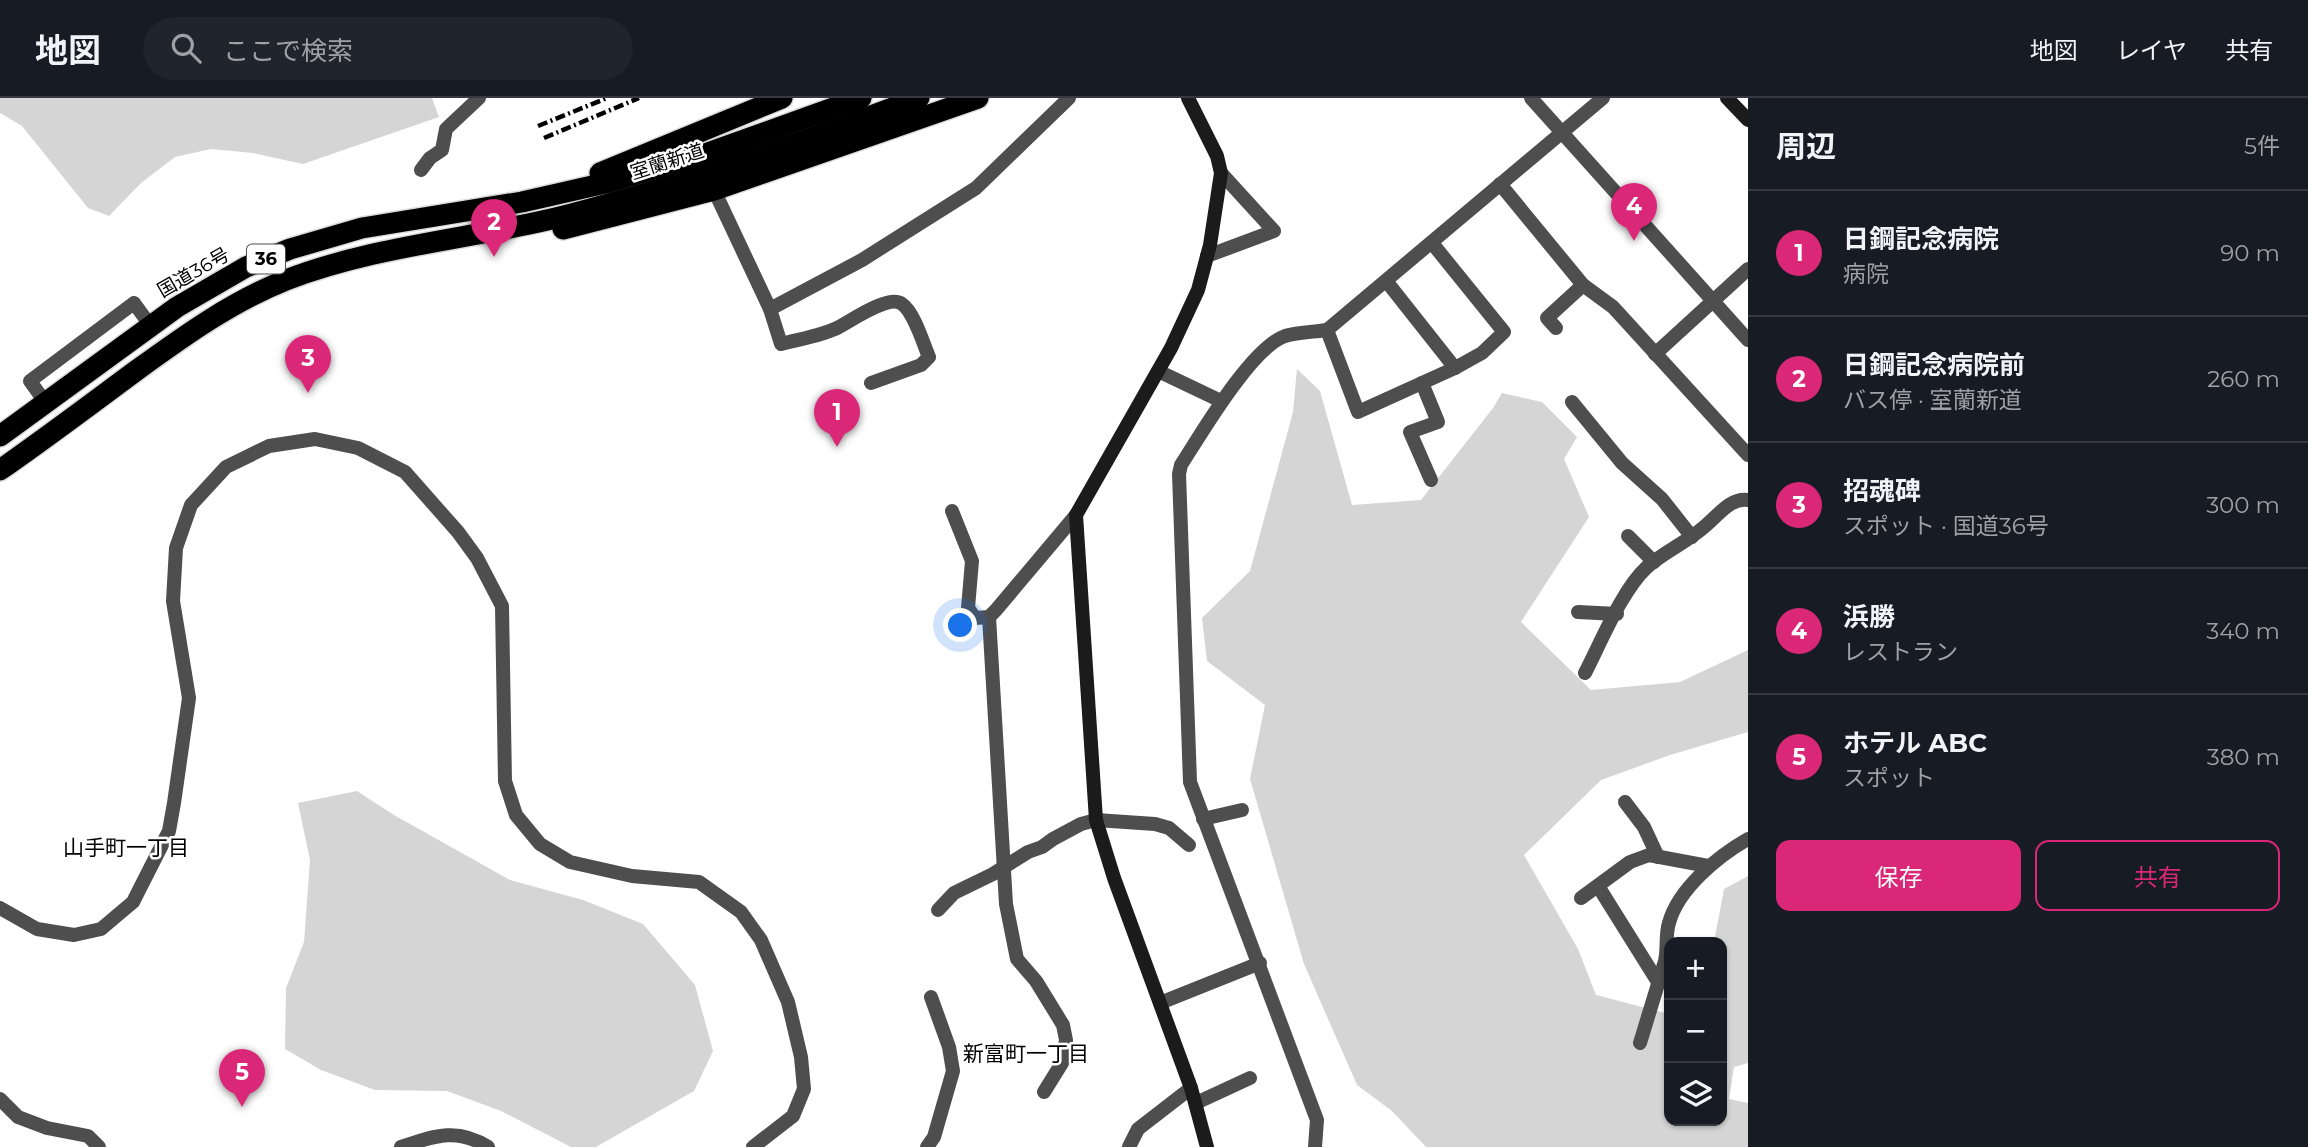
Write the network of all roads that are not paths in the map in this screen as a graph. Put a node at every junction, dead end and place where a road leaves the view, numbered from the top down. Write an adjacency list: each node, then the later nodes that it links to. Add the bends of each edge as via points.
1 (479, 98): 13 (street, via 446,129 442,150)
2 (782, 98): 18 (highway)
3 (861, 98): 15 (highway, 室蘭新道 / 36)
4 (919, 98): 15 (highway, 室蘭新道 / 36)
5 (978, 98): 17 (highway)
6 (1069, 98): 26 (street, via 976,188 862,260)
7 (1188, 98): 14 (street)
8 (1531, 98): 12 (street)
9 (1602, 98): 12 (street)
10 (1727, 98): 11 (street)
11 (1748, 120)
12 (1563, 132): 16 (street); 25 (street)
13 (421, 170)
14 (1221, 173): 21 (street); 21 (street, via 1274,231)
15 (662, 177): 18 (highway, 室蘭新道 / 36, via 610,182); 20 (highway, 室蘭新道 / 36, via 569,215)
16 (1500, 184): 19 (street); 24 (street)
17 (714, 190): 20 (highway, via 591,224 460,245); 26 (street)
18 (522, 202): 37 (highway, 国道36号 / 36, via 323,238 246,267 150,324)
19 (1432, 243): 23 (street); 31 (street, via 1504,332 1482,353)
20 (422, 246): 39 (highway, 36, via 334,263 240,302 190,331)
21 (1207, 256): 32 (street, via 1198,290)
22 (1748, 269): 25 (street)
23 (1387, 282): 28 (street); 31 (street)
24 (1583, 285): 27 (street, via 1547,318); 30 (street, via 1613,307)
25 (1712, 302): 29 (street); 30 (street)
26 (770, 309): 33 (street, via 782,344 840,327 888,302 905,305 929,357 921,365)
27 (1556, 328)
28 (1328, 330): 34 (street, via 1358,412); 35 (street, via 1284,336 1261,352)
29 (1748, 340)
30 (1655, 354): 38 (street)
31 (1455, 368): 34 (street)
32 (1158, 371): 35 (street); 43 (street)
33 (871, 383)
34 (1422, 383): 40 (street, via 1438,422 1410,432)
35 (1221, 401): 53 (street, via 1179,474 1191,782)
36 (1572, 402): 45 (street)
37 (0, 436)
38 (1748, 455)
39 (0, 470)
40 (1431, 480)
41 (1748, 500): 45 (street, via 1731,503)
42 (952, 511): 49 (street, via 972,561 968,608 975,618)
43 (1076, 515): 49 (street); 54 (street)
44 (1628, 536): 46 (street)
45 (1692, 537): 46 (street)
46 (1654, 562): 48 (street, via 1633,583)
47 (1578, 612): 48 (street)
48 (1617, 614): 50 (street)
49 (989, 617): 59 (street)
50 (1585, 673)
51 (1625, 802): 57 (street)
52 (1242, 810): 53 (street)
53 (1203, 819): 64 (street)
54 (1096, 820): 56 (street, via 1155,824 1169,828); 59 (street, via 1074,826); 67 (street)
55 (1748, 839): 58 (street)
56 (1189, 845)
57 (1658, 857): 58 (street); 60 (street, via 1649,855 1630,862)
58 (1708, 866): 65 (street, via 1688,888 1668,924 1666,958)
59 (1004, 868): 63 (street, via 954,893); 71 (street, via 1017,959 1063,1025 1066,1040 1062,1063)
60 (1598, 886): 61 (street); 65 (street)
61 (1581, 898)
62 (0, 908): 78 (street, via 37,929 74,935 101,929 133,902 169,831 176,790 189,698 173,601 176,548 191,505 226,467 269,446 315,439 358,448 405,472 477,558 502,606 505,781 516,815 540,844 570,862 632,876 699,882 741,912 761,940 788,1002 804,1089 793,1116)
63 (938, 910)
64 (1259, 963): 67 (street); 81 (street, via 1317,1120)
65 (1658, 982): 68 (street)
66 (931, 997): 79 (street, via 950,1047 953,1070 934,1138)
67 (1160, 1003): 70 (street)
68 (1640, 1043)
69 (1250, 1078): 73 (street)
70 (1191, 1088): 73 (street); 80 (street, via 1138,1129)
71 (1044, 1092)
72 (0, 1099): 75 (street, via 18,1117 88,1136)
73 (1196, 1103): 74 (street)
74 (1208, 1145)
75 (99, 1147)
76 (401, 1147): 77 (street, via 436,1136 461,1135)
77 (488, 1147)
78 (753, 1147)
79 (927, 1147)
80 (1129, 1147)
81 (1315, 1147)

